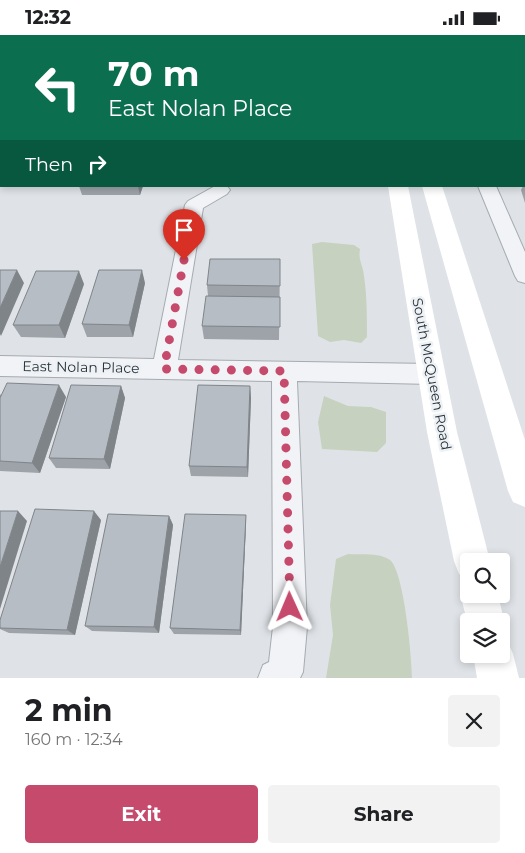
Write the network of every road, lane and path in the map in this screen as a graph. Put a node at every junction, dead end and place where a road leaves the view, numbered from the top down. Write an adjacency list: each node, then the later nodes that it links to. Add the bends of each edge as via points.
1 (398, 187): 9 (main road, South McQueen Road)
2 (432, 187): 10 (main road)
3 (487, 187): 5 (street)
4 (221, 190): 7 (street, via 194,205)
5 (525, 276)
6 (0, 365): 7 (street, East Nolan Place)
7 (164, 369): 8 (street, East Nolan Place)
8 (284, 371): 9 (street, East Nolan Place); 13 (street, via 290,627)
9 (432, 373): 11 (main road, South McQueen Road)
10 (525, 491)
11 (470, 553)
12 (495, 663): 14 (main road)
13 (281, 675)
14 (498, 678)

